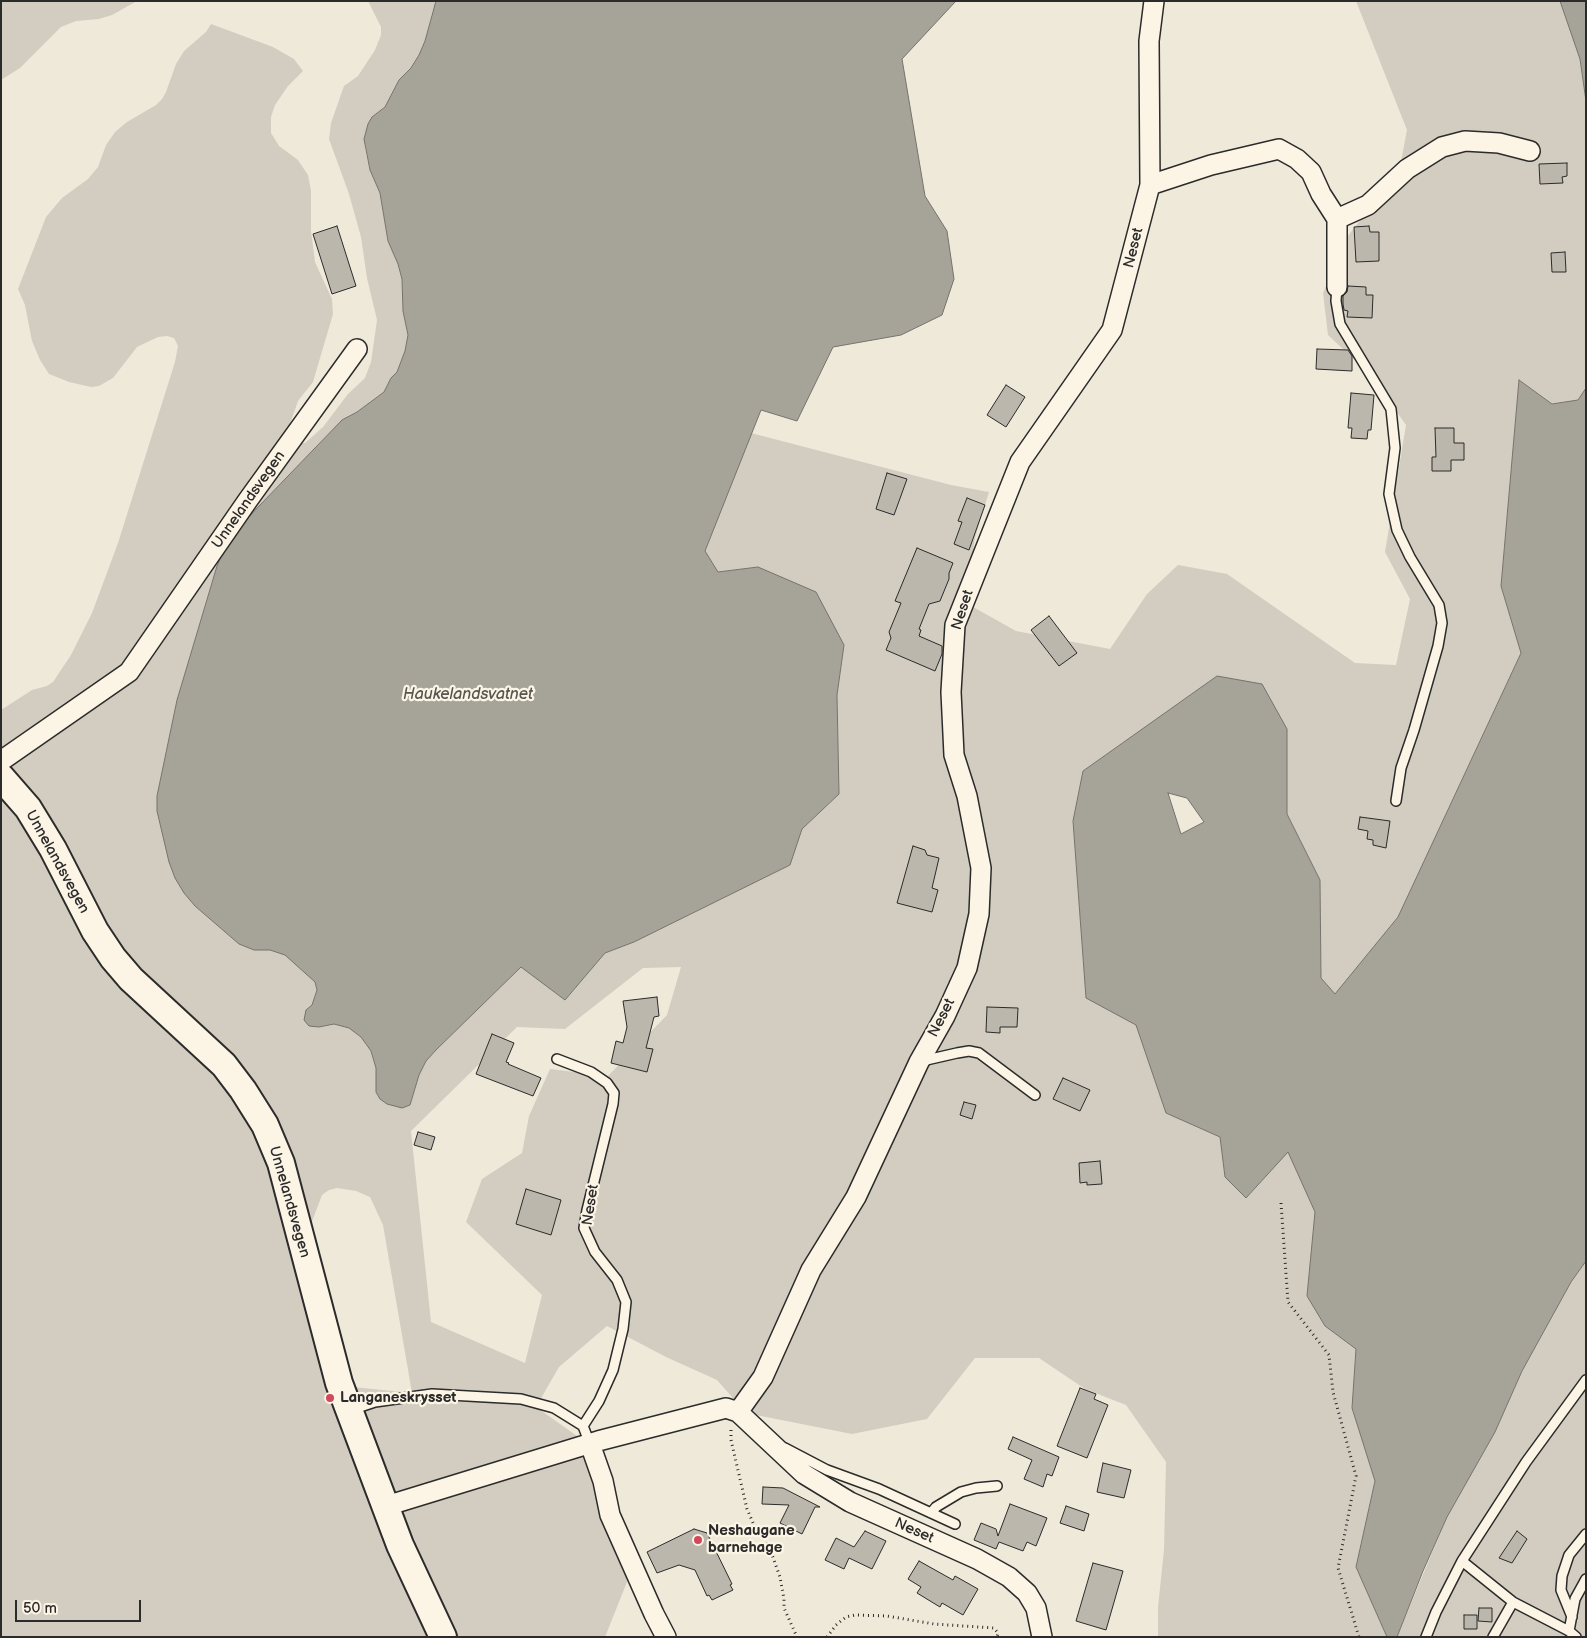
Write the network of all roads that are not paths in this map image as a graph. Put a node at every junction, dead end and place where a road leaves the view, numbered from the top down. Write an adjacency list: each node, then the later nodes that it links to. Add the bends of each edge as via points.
1 (1154, 1): 3 (street, Neset, via 1149,41)
2 (1530, 151): 4 (street, via 1499,143 1465,141 1442,147 1408,169 1368,205)
3 (1150, 185): 4 (street, via 1211,165 1279,149 1311,172); 11 (street, Neset, via 1112,330 1020,462 956,625 951,692 954,755 967,796 981,868 979,914 967,968)
4 (1337, 219): 5 (street)
5 (1337, 287): 9 (lane, via 1340,324 1391,409 1394,448 1389,494 1397,530 1439,605 1442,623)
6 (357, 349): 7 (street, Unnelandsvegen, via 130,672)
7 (1, 761)
8 (1, 777): 14 (main road, Unnelandsvegen, via 33,816 113,958 131,979 224,1065 264,1125 281,1163 339,1383)
9 (1396, 801)
10 (557, 1059): 16 (lane, Neset, via 591,1072 607,1083 614,1093 584,1228 594,1252 617,1280 626,1302 624,1329 613,1370)
11 (919, 1062): 12 (lane, Neset, via 957,1052 979,1053); 15 (street, Neset, via 856,1197 812,1270 763,1377)
12 (1036, 1094)
13 (1586, 1380): 24 (lane, via 1526,1462)
14 (351, 1410): 16 (lane, via 375,1402 432,1394 520,1399 554,1408); 20 (main road, Unnelandsvegen)
15 (735, 1411): 17 (street, Neset); 18 (street, via 726,1408 696,1414)
16 (583, 1426): 18 (lane)
17 (765, 1438): 21 (lane, Neset, via 827,1470); 31 (street, Neset, via 804,1474 850,1502 977,1559 1009,1577 1027,1593 1036,1608)
18 (590, 1444): 20 (street); 30 (street, via 610,1515)
19 (997, 1486): 21 (lane, Neset, via 961,1492)
20 (386, 1506): 29 (main road, Unnelandsvegen, via 400,1545)
21 (931, 1513): 22 (lane, Neset)
22 (955, 1524)
23 (1586, 1534): 27 (lane, via 1569,1555 1562,1576 1561,1590)
24 (1462, 1561): 26 (lane); 32 (lane)
25 (1586, 1578): 27 (lane, via 1575,1599)
26 (1513, 1602): 28 (lane); 33 (lane)
27 (1572, 1617): 28 (lane)
28 (1573, 1634)
29 (443, 1637)
30 (666, 1637)
31 (1042, 1637)
32 (1426, 1637)
33 (1493, 1637)

